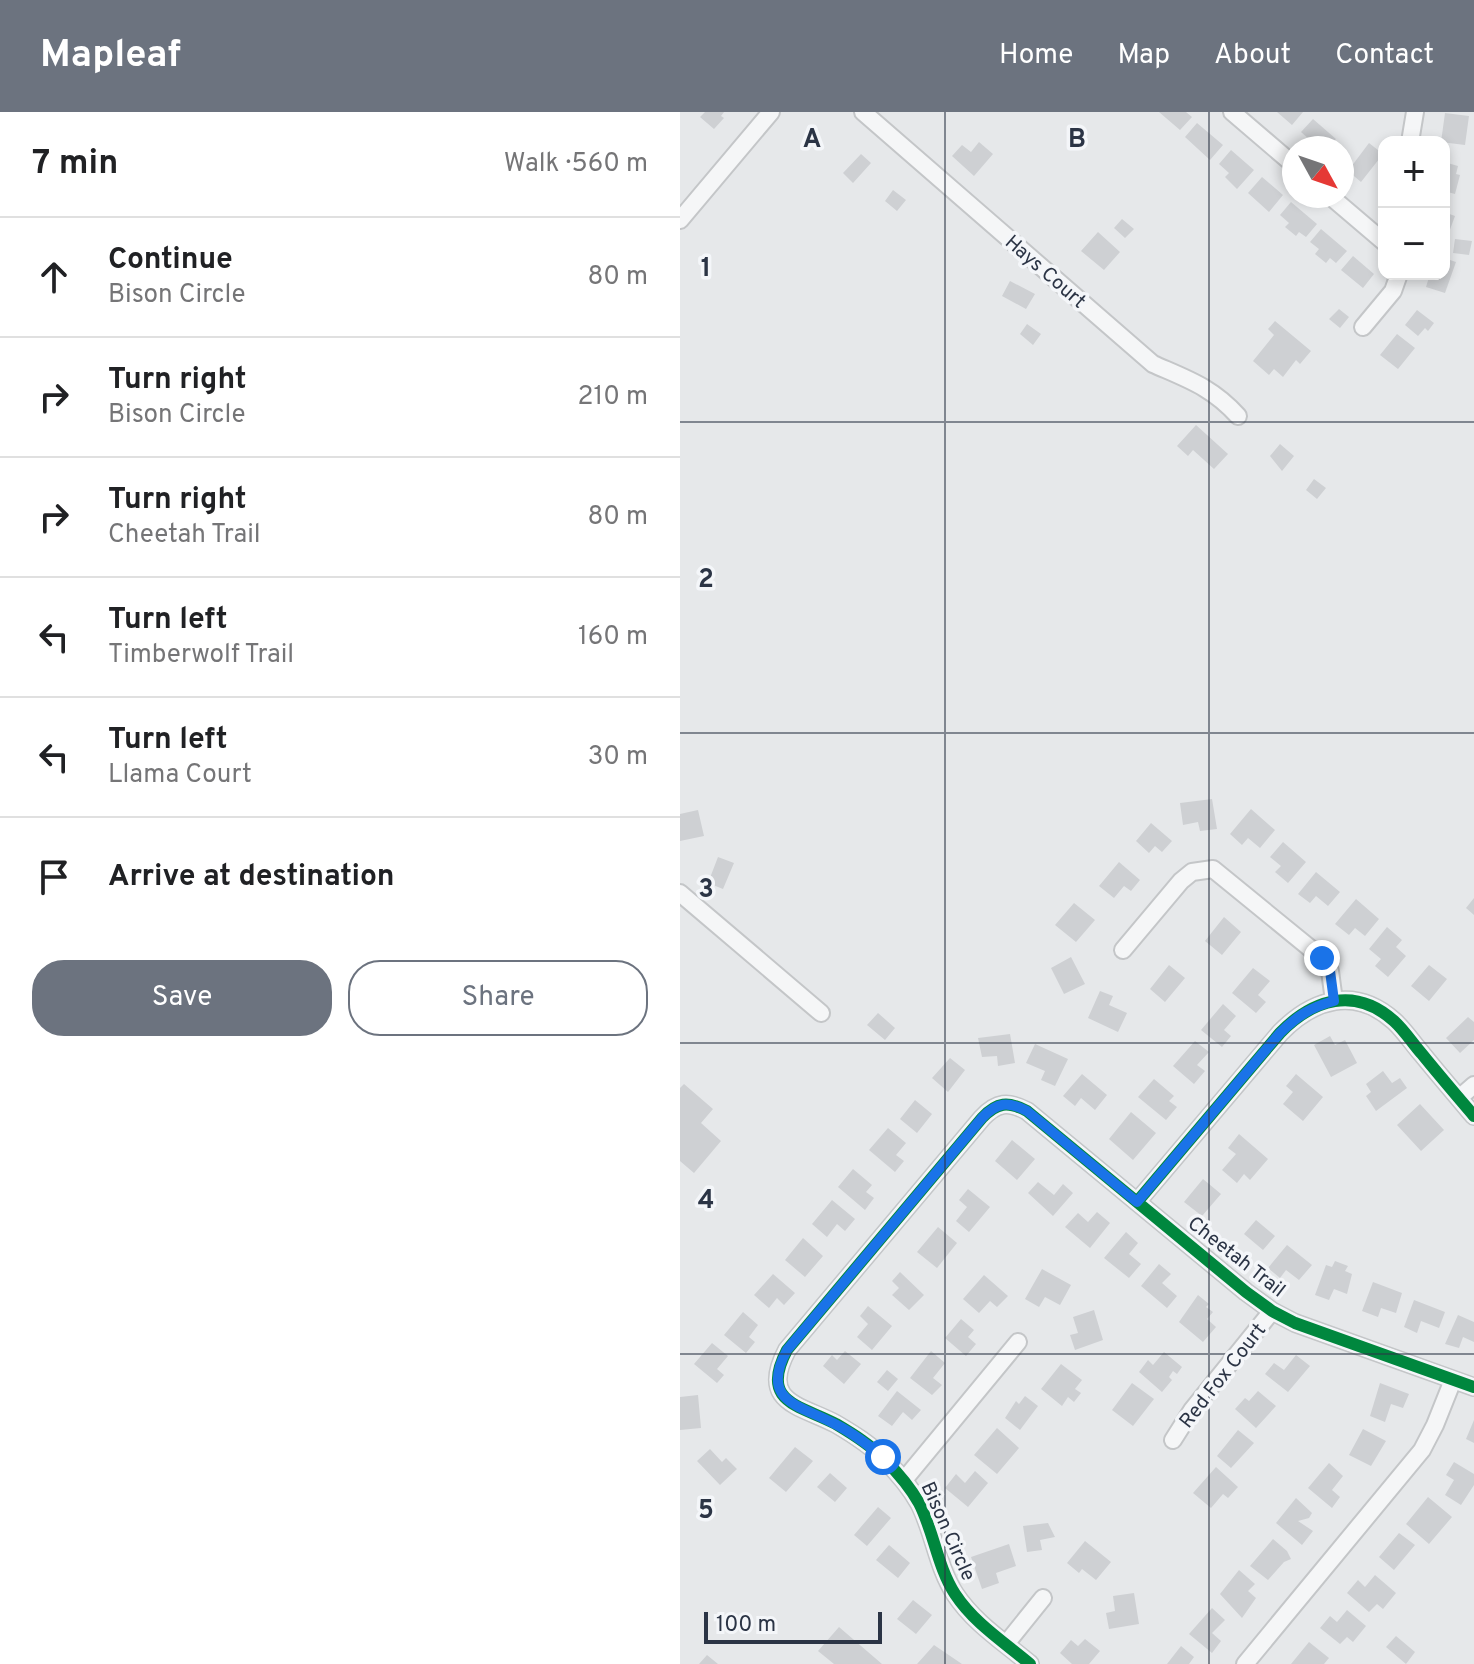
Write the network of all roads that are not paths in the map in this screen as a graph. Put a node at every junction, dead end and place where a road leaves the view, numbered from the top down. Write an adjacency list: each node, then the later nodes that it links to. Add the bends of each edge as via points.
1 (771, 112): 8 (street)
2 (863, 112): 12 (street, Hays Court, via 1153,364 1208,389)
3 (1232, 112): 6 (street)
4 (1415, 112): 5 (street)
5 (1411, 136)
6 (1282, 155)
7 (1344, 208): 9 (street)
8 (680, 220)
9 (1378, 237)
10 (1397, 280): 11 (street)
11 (1363, 327)
12 (1238, 416)
13 (680, 893): 16 (street)
14 (1123, 950): 15 (street, via 1181,881 1192,872 1213,869 1322,958 1330,971)
15 (1334, 1001): 18 (street, via 1356,1001 1395,1022); 21 (street, via 1314,1006 1280,1033)
16 (821, 1013)
17 (1474, 1085): 18 (street)
18 (1459, 1098): 20 (street)
19 (1006, 1103): 21 (street, Cheetah Trail, via 1027,1111); 27 (street, Bison Circle, via 982,1118 778,1367 782,1396 790,1404 860,1438)
20 (1474, 1116)
21 (1137, 1202): 22 (street, Cheetah Trail)
22 (1272, 1311): 24 (street, Cheetah Trail); 26 (street, Red Fox Court)
23 (1018, 1342): 27 (street)
24 (1453, 1380): 25 (street, Cheetah Trail); 31 (street, via 1422,1450)
25 (1474, 1387)
26 (1173, 1440)
27 (904, 1480): 29 (street, Bison Circle, via 954,1592 973,1617)
28 (1043, 1598): 29 (street)
29 (1006, 1644): 30 (street, Bison Circle)
30 (1030, 1664)
31 (1245, 1664)

